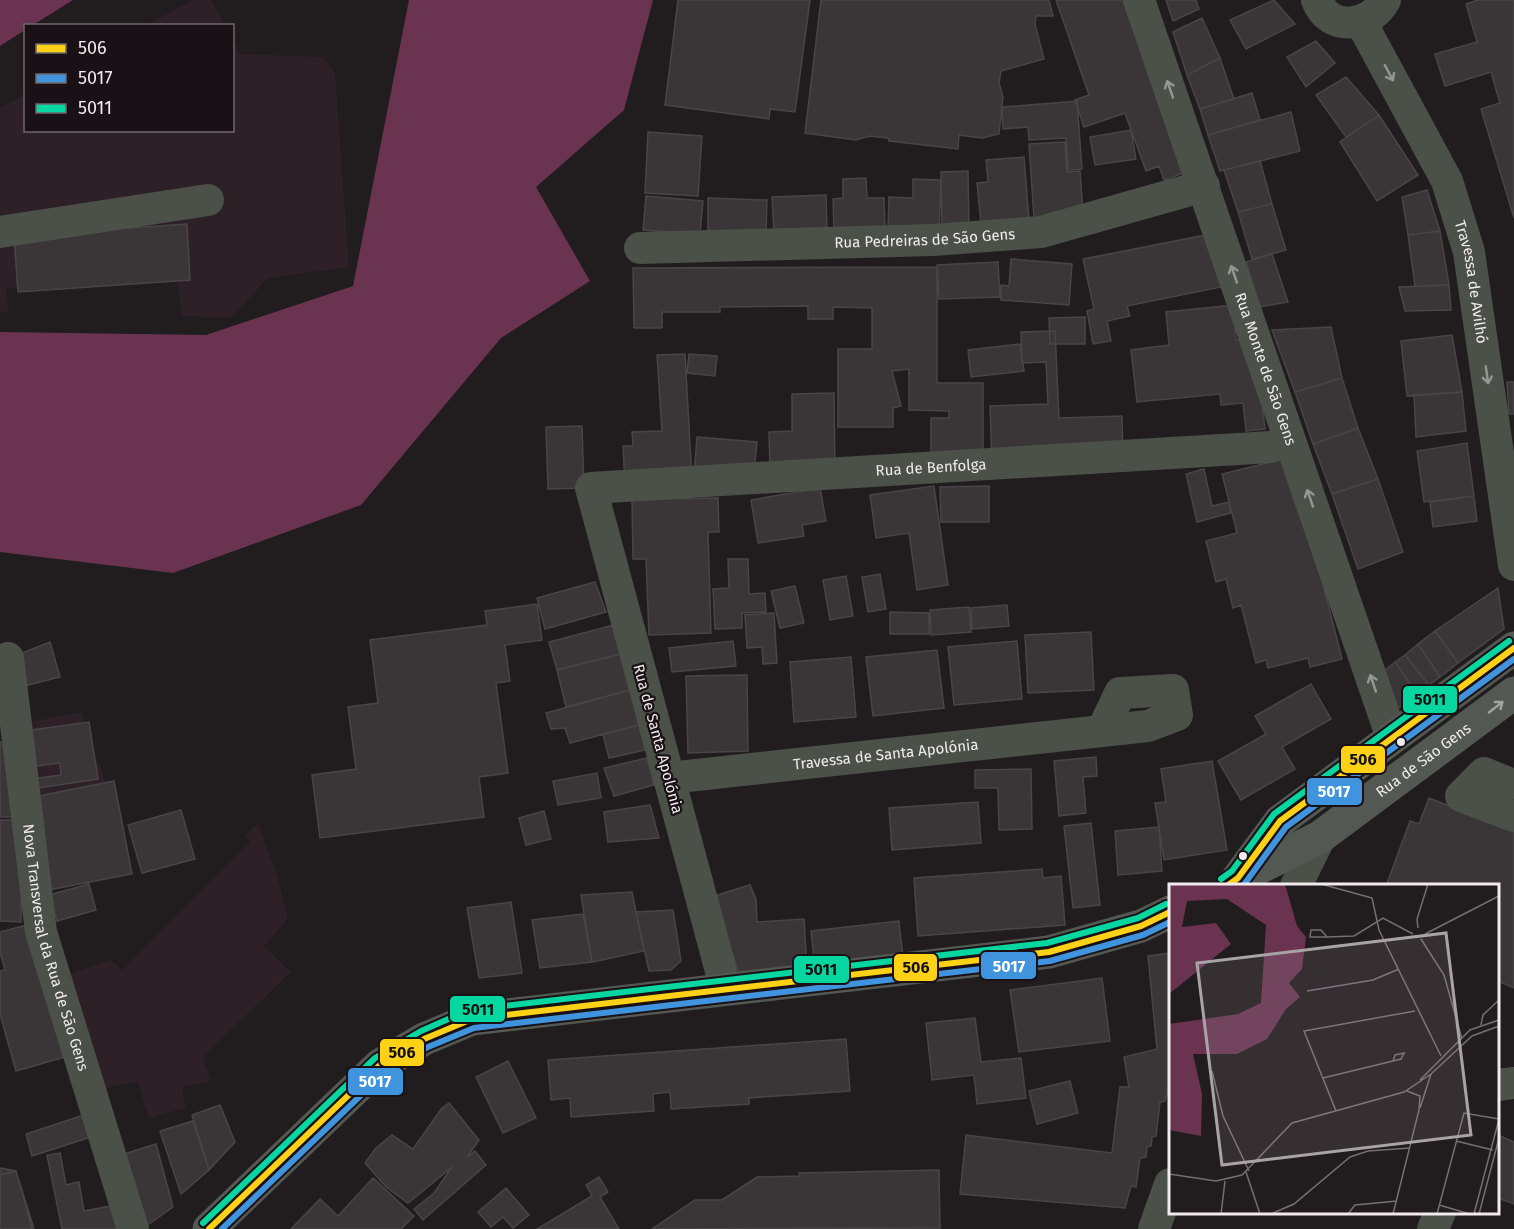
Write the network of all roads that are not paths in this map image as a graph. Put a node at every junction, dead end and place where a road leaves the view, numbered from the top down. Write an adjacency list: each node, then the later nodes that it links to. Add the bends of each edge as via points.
1 (1139, 0): 5 (street, Rua Monte de São Gens, one-way to 1)
2 (1317, 0): 4 (street, via 1326,14 1337,21)
3 (1385, 0): 4 (street, via 1379,10)
4 (1361, 22): 11 (street, Travessa de Avilhó, one-way to 11, via 1447,182 1459,215 1469,252)
5 (1204, 186): 8 (street, Rua Pedreiras de São Gens, via 1041,232 933,240); 16 (street, Rua Monte de São Gens, one-way to 5)
6 (208, 200): 7 (street)
7 (0, 232)
8 (640, 248)
9 (1271, 447): 10 (street, Rua de Benfolga)
10 (591, 488): 17 (street, Rua de Santa Apolónia)
11 (1514, 565)
12 (1514, 648): 16 (main road, Rua de São Gens)
13 (8, 658): 29 (street, Nova Transversal da Rua de São Gens, via 41,932)
14 (1514, 693): 20 (main road, Rua de São Gens, one-way to 14)
15 (1102, 731): 17 (street, Travessa de Santa Apolónia)
16 (1392, 738): 21 (main road, Rua de São Gens, via 1280,821)
17 (669, 778): 24 (street, Rua de Santa Apolónia)
18 (1511, 784): 19 (street, via 1484,773 1461,796)
19 (1514, 816)
20 (1320, 837): 21 (main road, Rua de São Gens); 22 (street)
21 (1237, 884)
22 (1296, 884)
23 (1167, 916): 24 (main road, via 1049,952)
24 (724, 990): 30 (main road, via 472,1019 448,1027 380,1065)
25 (1514, 1083): 26 (street)
26 (1499, 1085)
27 (1169, 1187): 31 (street)
28 (1439, 1214): 32 (street)
29 (133, 1229)
30 (209, 1229)
31 (1154, 1229)
32 (1433, 1229)

